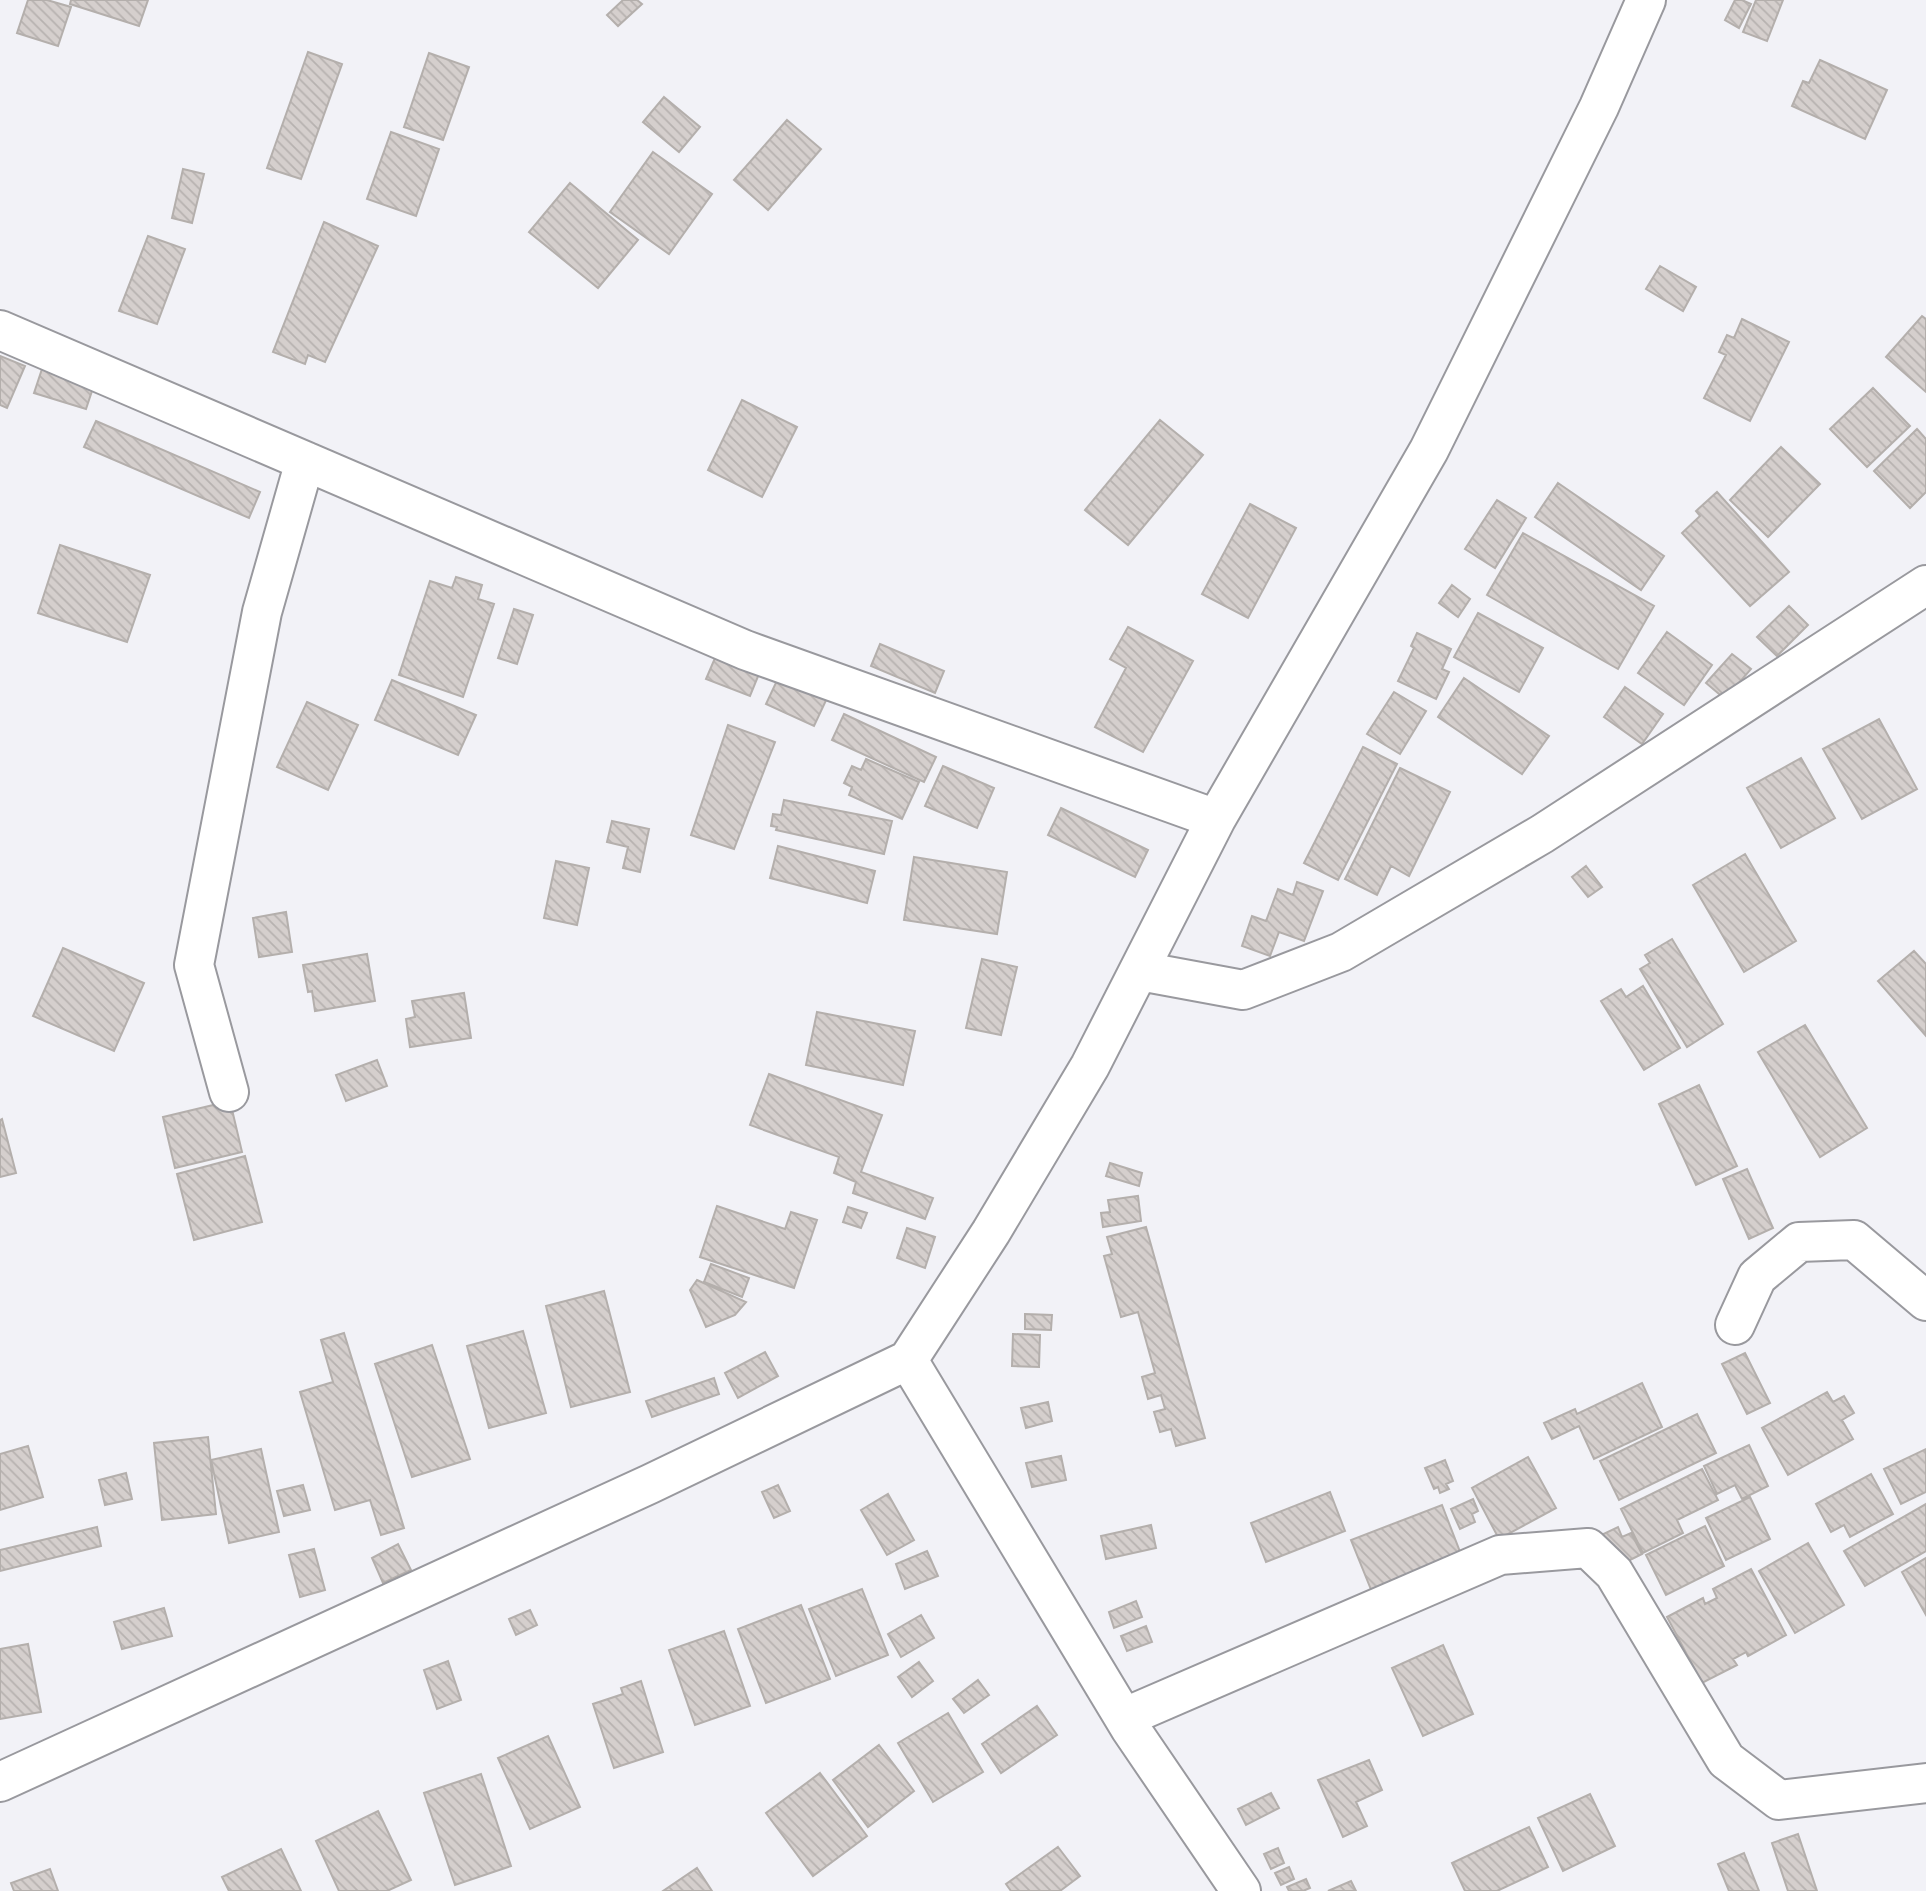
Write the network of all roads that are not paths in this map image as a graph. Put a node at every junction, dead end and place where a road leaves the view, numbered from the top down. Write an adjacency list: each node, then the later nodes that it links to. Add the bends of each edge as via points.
1 (1646, 0): 5 (street, via 1599,107 1429,450)
2 (0, 330): 3 (street)
3 (305, 461): 5 (street, via 745,650); 7 (street, via 262,611 194,965)
4 (1926, 585): 6 (street, via 1542,834 1341,953 1242,990)
5 (1216, 819): 6 (street)
6 (1140, 971): 10 (street, via 1062,1114)
7 (229, 1092)
8 (1926, 1300): 9 (street, via 1854,1240 1799,1242 1757,1277)
9 (1735, 1325)
10 (908, 1360): 11 (street); 12 (street, via 650,1484)
11 (1124, 1715): 13 (street, via 1500,1555 1588,1548 1614,1573 1726,1760 1779,1800); 14 (street)
12 (0, 1782)
13 (1926, 1783)
14 (1241, 1891)

